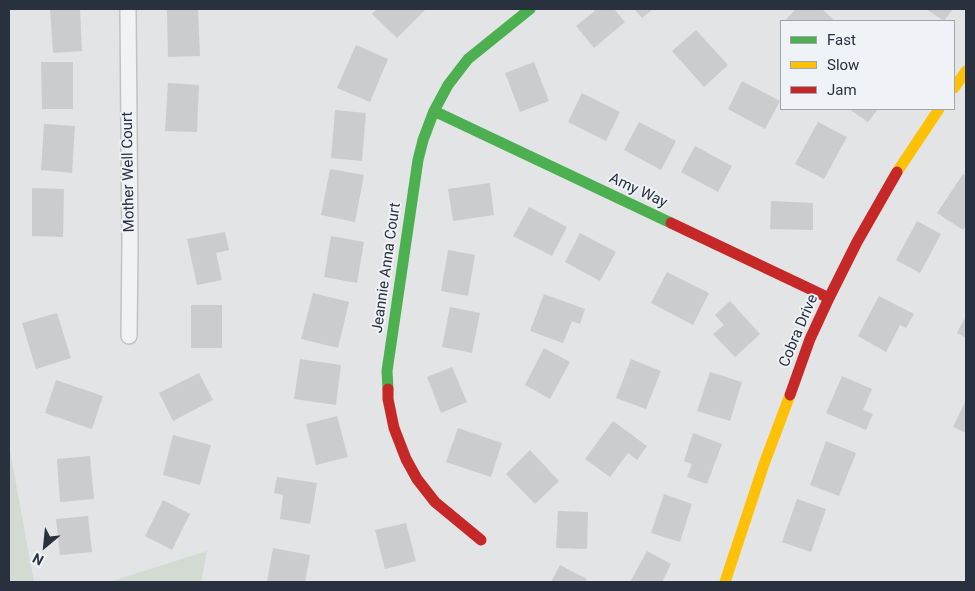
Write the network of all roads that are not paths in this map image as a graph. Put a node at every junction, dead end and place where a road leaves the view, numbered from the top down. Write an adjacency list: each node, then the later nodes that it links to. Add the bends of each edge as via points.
1 (128, 9): 8 (street, Mother Well Court)
2 (530, 9): 6 (street, Jeannie Anna Court, via 468,59 448,85)
3 (966, 71): 4 (street)
4 (955, 87)
5 (938, 110): 7 (street, Cobra Drive, via 894,177)
6 (434, 111): 7 (street, Amy Way); 9 (street, Jeannie Anna Court, via 418,160 387,371 388,399 394,428 417,479 435,502)
7 (829, 298): 10 (street, Cobra Drive, via 810,339 764,464)
8 (129, 336)
9 (481, 540)
10 (725, 582)

